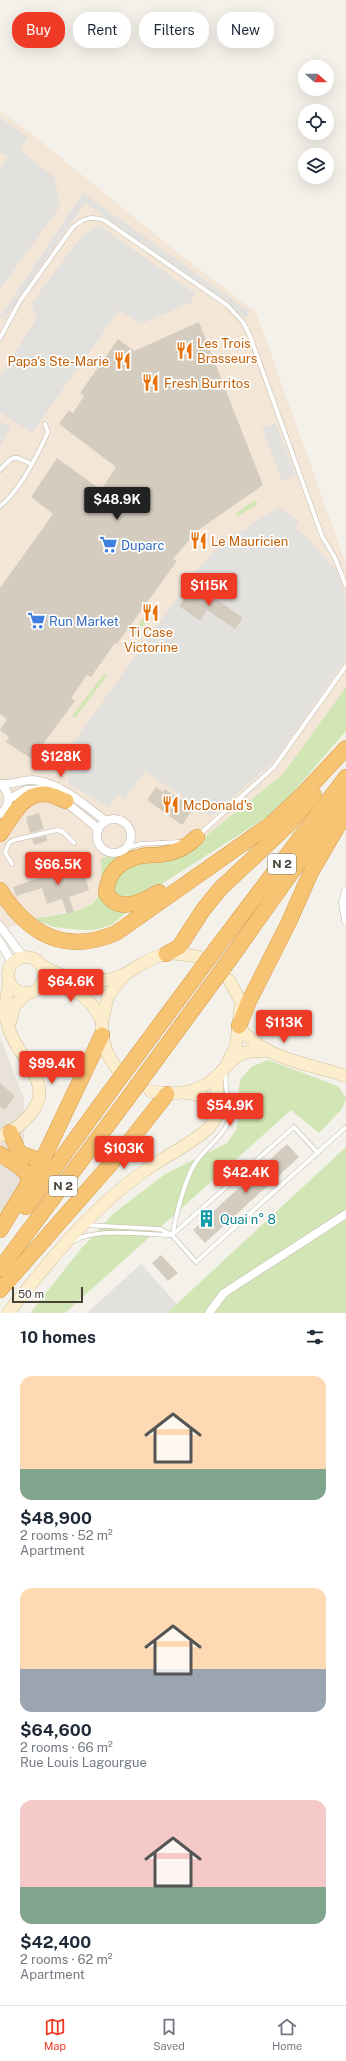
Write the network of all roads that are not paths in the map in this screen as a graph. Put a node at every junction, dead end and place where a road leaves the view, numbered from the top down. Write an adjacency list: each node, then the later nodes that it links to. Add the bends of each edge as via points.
1 (0, 338): 6 (lane, via 20,301 73,227 82,220 92,217 104,220 227,305 243,322 250,336 322,536 335,558)
2 (45, 424): 3 (lane, via 48,432)
3 (31, 464): 4 (lane, via 17,456); 5 (lane, via 8,500)
4 (0, 470)
5 (0, 506)
6 (346, 586)
7 (346, 666): 20 (lane, via 274,767)
8 (346, 748): 24 (highway, via 285,812 258,834)
9 (346, 758): 30 (highway, via 288,825 220,889 179,947)
10 (346, 777): 62 (highway, N 2, bridge)
11 (1, 784): 13 (street); 17 (street, via 30,780 47,783 63,790)
12 (346, 796): 64 (highway, N 2, bridge, via 230,959)
13 (9, 799): 14 (street, via 34,788 51,792); 16 (street, via 5,810)
14 (66, 801): 18 (street); 19 (highway, via 45,794 28,798)
15 (346, 812): 40 (highway, via 311,872)
16 (0, 814)
17 (106, 821): 18 (street); 22 (street, via 117,819 130,829 131,836)
18 (98, 830): 22 (street, via 99,845 105,851 116,853)
19 (0, 834)
20 (197, 837): 22 (lane, via 190,841 141,844); 24 (highway, via 182,849 127,861 109,877 106,893 115,903 122,906 145,900 172,884)
21 (74, 843): 23 (lane, via 63,832 56,830 14,840 9,843 5,852)
22 (127, 848)
23 (12, 864)
24 (200, 873): 25 (highway, via 116,933 95,941 84,942 54,938 31,926 20,918)
25 (0, 890)
26 (346, 891): 27 (street, via 343,903)
27 (346, 920)
28 (0, 926): 31 (street)
29 (0, 942): 33 (street, via 10,958)
30 (166, 954): 32 (main road); 35 (main road, via 144,962)
31 (23, 957): 33 (main road); 34 (main road, via 31,957)
32 (199, 957)
33 (11, 966): 37 (main road, via 8,973)
34 (42, 966): 35 (main road, via 80,980); 38 (main road, via 44,979)
35 (124, 975): 41 (main road, via 108,996)
36 (229, 980): 40 (main road, via 241,1002)
37 (9, 981): 39 (main road, via 16,990); 42 (main road, via 5,1016)
38 (41, 985): 39 (main road); 41 (main road, via 81,994 91,1002)
39 (27, 993): 42 (main road, via 14,1006)
40 (239, 1026): 43 (main road, via 247,1037); 44 (main road, via 236,1046)
41 (102, 1028): 45 (main road, via 107,1053); 56 (highway)
42 (9, 1029): 52 (main road, via 20,1051 34,1070 40,1089 35,1109 24,1121)
43 (266, 1051): 44 (main road, via 242,1054); 47 (main road)
44 (227, 1065): 46 (main road); 61 (lane, via 225,1078 229,1122 196,1162 175,1216)
45 (117, 1070)
46 (218, 1075): 49 (main road, via 203,1086); 53 (main road, via 216,1094 222,1107 217,1128 211,1135)
47 (346, 1076)
48 (150, 1091): 50 (main road)
49 (186, 1093): 50 (main road); 53 (main road, via 206,1097 216,1112 215,1120 209,1129)
50 (167, 1094): 65 (highway, via 122,1151)
51 (346, 1127): 54 (lane)
52 (5, 1134): 56 (highway, via 18,1153)
53 (187, 1144): 59 (main road, via 160,1159 125,1184)
54 (318, 1153): 61 (lane, via 294,1127); 61 (lane, via 196,1262)
55 (0, 1154): 57 (highway, via 28,1175)
56 (42, 1161): 57 (highway)
57 (28, 1186): 60 (highway)
58 (346, 1214): 67 (street, via 224,1294)
59 (81, 1225): 61 (lane, via 160,1229); 63 (main road)
60 (0, 1230)
61 (172, 1235): 63 (lane, via 110,1233 80,1237)
62 (0, 1242)
63 (58, 1252): 66 (main road)
64 (0, 1269)
65 (0, 1290)
66 (8, 1313)
67 (209, 1313)

